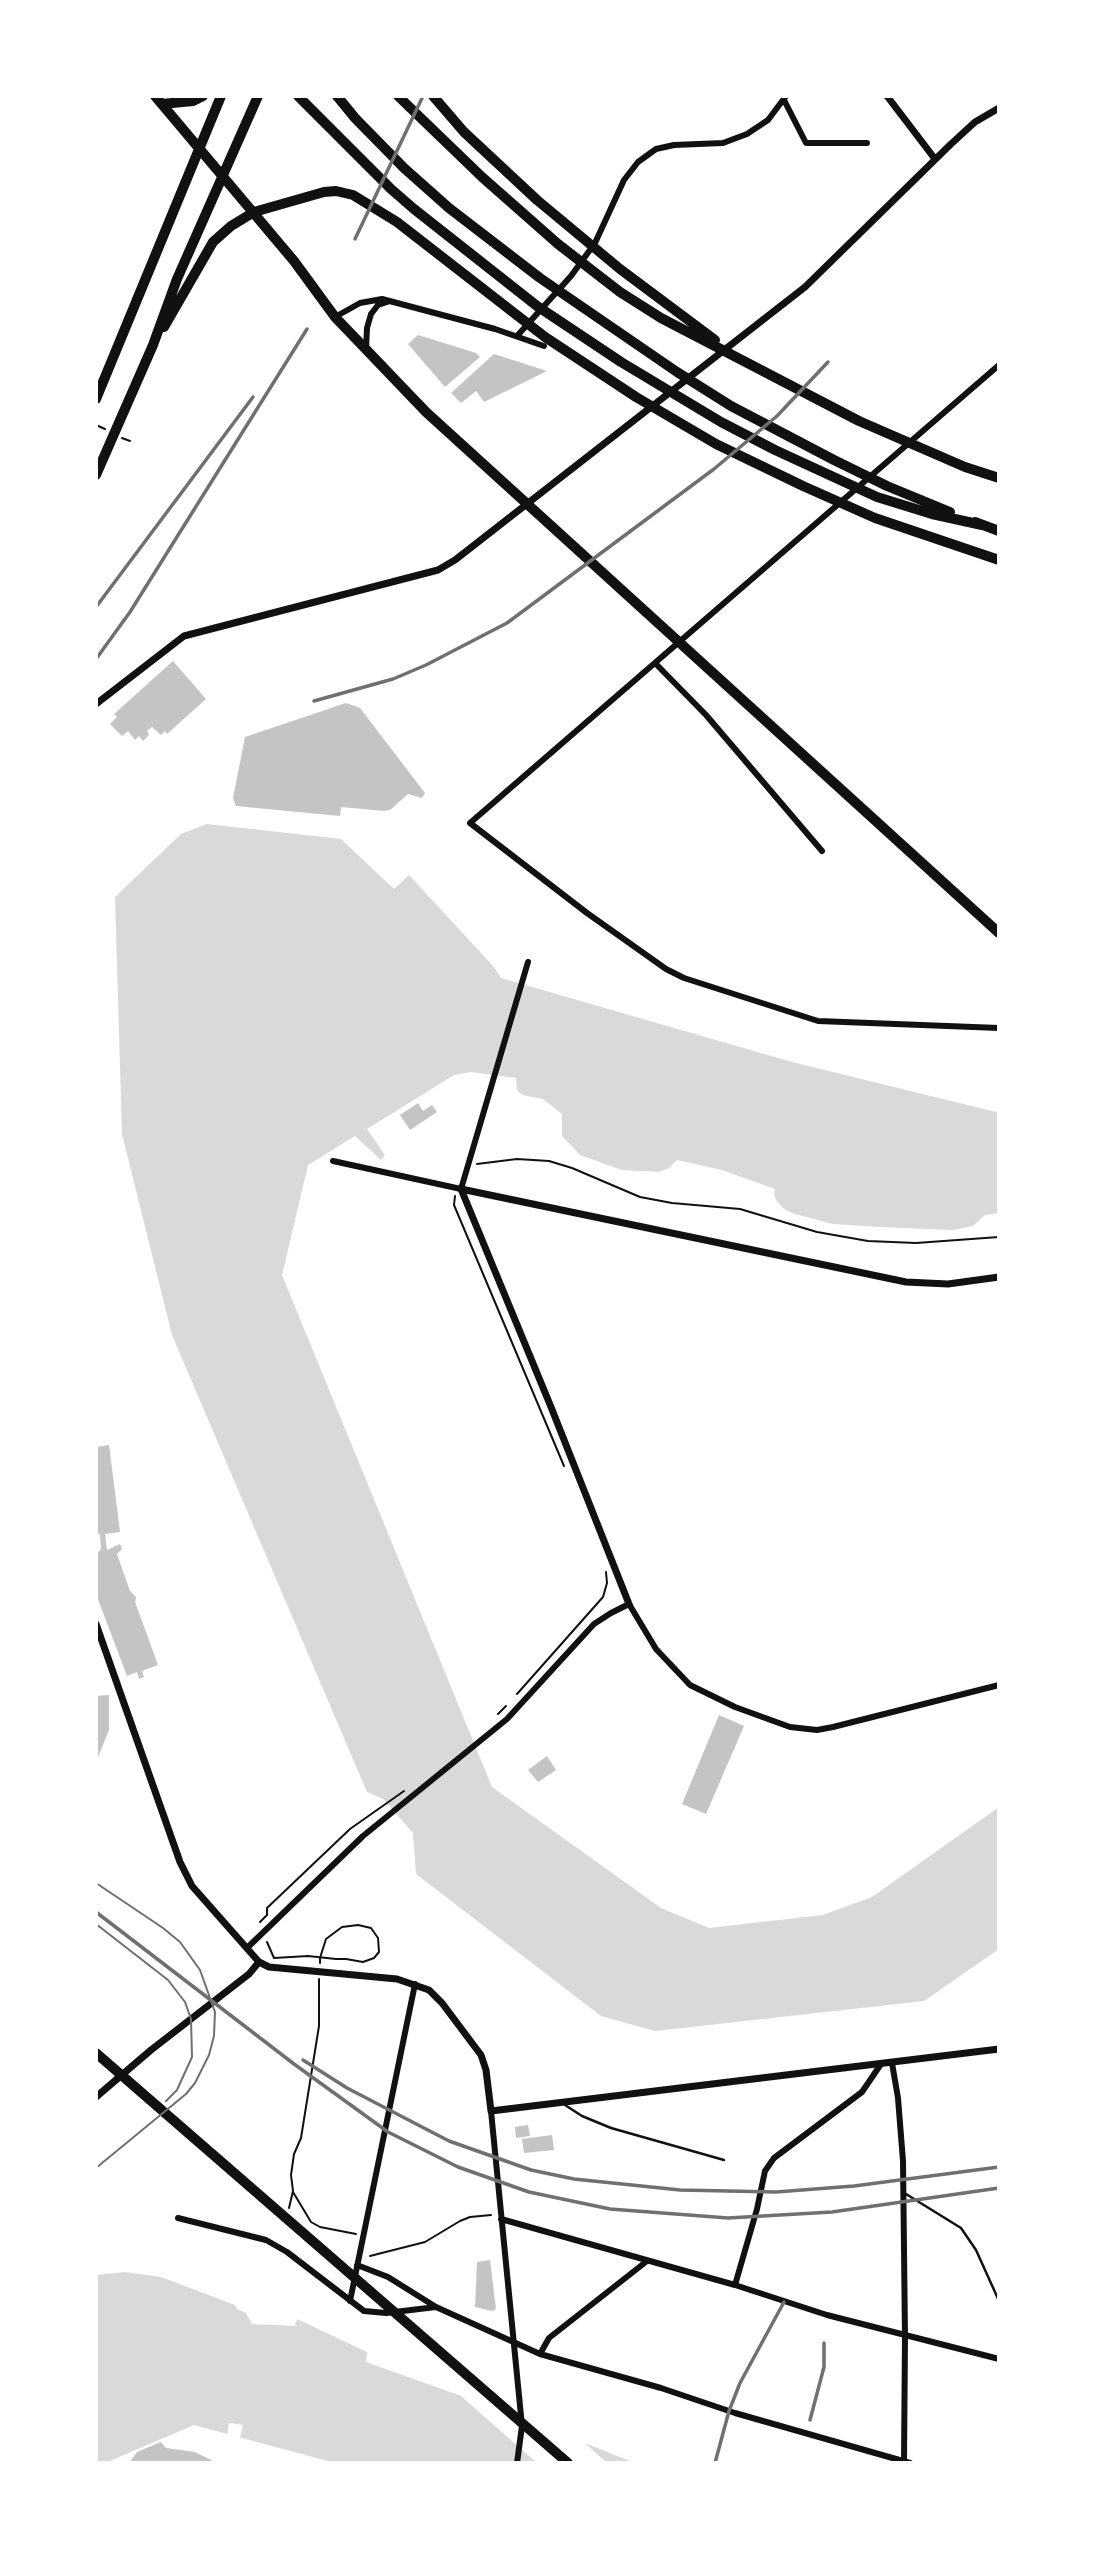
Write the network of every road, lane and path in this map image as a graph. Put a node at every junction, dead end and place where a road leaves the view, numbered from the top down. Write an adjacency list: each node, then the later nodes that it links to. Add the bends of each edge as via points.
1 (204, 96): 10 (main road, via 193,101)
2 (221, 96): 13 (main road)
3 (258, 96): 15 (main road)
4 (298, 96): 28 (highway, via 422,215 537,306 632,369 753,439 877,496)
5 (337, 96): 28 (highway, via 404,167 494,243 677,373 887,486)
6 (398, 96): 23 (highway, via 491,185 610,284 661,318)
7 (433, 96): 23 (highway, via 464,132 556,216)
8 (887, 96): 14 (street)
9 (785, 98): 12 (street, via 806,143); 19 (street, via 768,120 747,134 723,143 656,149 638,162 624,180 595,243)
10 (159, 100): 13 (main road)
11 (999, 108): 14 (street, via 975,122)
12 (867, 143)
13 (200, 149): 15 (main road); 25 (main road)
14 (935, 159): 32 (street, via 805,287 455,560 438,570 184,636)
15 (223, 176): 16 (main road); 20 (main road)
16 (254, 212): 18 (main road); 20 (main road, via 214,242); 30 (highway, via 337,191 353,195 450,262 556,345 716,444 875,518)
17 (392, 301): 18 (street, via 360,303); 19 (street); 22 (street, via 371,314)
18 (335, 317): 22 (main road)
19 (517, 337): 21 (street)
20 (153, 345): 26 (main road)
21 (544, 346)
22 (365, 350): 34 (main road, via 547,524)
23 (743, 360): 27 (highway, via 859,421)
24 (999, 365): 31 (street)
25 (96, 399)
26 (96, 475)
27 (999, 478)
28 (982, 525): 29 (highway)
29 (999, 531)
30 (999, 560)
31 (655, 663): 33 (street, via 706,715); 36 (street, via 470,823 587,913 684,978 818,1021)
32 (96, 704)
33 (822, 851)
34 (999, 933)
35 (528, 962): 38 (street)
36 (999, 1028)
37 (333, 1161): 39 (street)
38 (469, 1165): 39 (street); 41 (path, via 517,1159 549,1161 640,1198 740,1209 868,1241)
39 (461, 1189): 42 (street, via 906,1282 948,1284); 45 (street)
40 (454, 1201): 43 (path)
41 (999, 1237)
42 (999, 1277)
43 (564, 1465)
44 (605, 1567): 48 (path, via 603,1597)
45 (629, 1604): 47 (street, via 656,1649 690,1685 790,1727 833,1727); 52 (street, via 594,1624 507,1719 363,1836)
46 (96, 1624): 52 (street, via 185,1875)
47 (999, 1685)
48 (495, 1717)
49 (267, 1908): 50 (path, via 267,1915)
50 (254, 1929)
51 (269, 1944): 67 (path, via 274,1958 308,1956 336,1959 363,1962 379,1952 378,1938 371,1928 358,1924 342,1927 326,1939 320,1958 314,2060 291,2175 293,2191 311,2222)
52 (247, 1948): 53 (street)
53 (259, 1962): 54 (street, via 269,1967); 59 (street, via 249,1975)
54 (415, 1984): 61 (street, via 442,2003 481,2055); 70 (street)
55 (999, 2049): 57 (street)
56 (96, 2053): 81 (main road)
57 (892, 2063): 58 (street); 63 (street)
58 (881, 2064): 60 (street); 71 (street, via 862,2092 774,2158 765,2171)
59 (96, 2097)
60 (562, 2103): 61 (street); 62 (lane, via 611,2128)
61 (491, 2111): 66 (street)
62 (724, 2161)
63 (903, 2192): 73 (lane, via 961,2228); 75 (street)
64 (491, 2214): 68 (path, via 460,2221 425,2242)
65 (178, 2218): 72 (street, via 266,2240)
66 (501, 2219): 69 (street); 76 (street)
67 (355, 2234)
68 (370, 2256)
69 (648, 2261): 71 (street); 77 (street, via 549,2339)
70 (357, 2264): 72 (street); 74 (street)
71 (735, 2285): 75 (street)
72 (350, 2301): 74 (street, via 365,2311 386,2313)
73 (999, 2301)
74 (436, 2307): 76 (street)
75 (905, 2337): 78 (street); 79 (street)
76 (514, 2342): 77 (street); 80 (street, via 522,2426)
77 (540, 2354): 79 (street)
78 (999, 2359)
79 (907, 2462)
80 (517, 2463)
81 (568, 2463)

